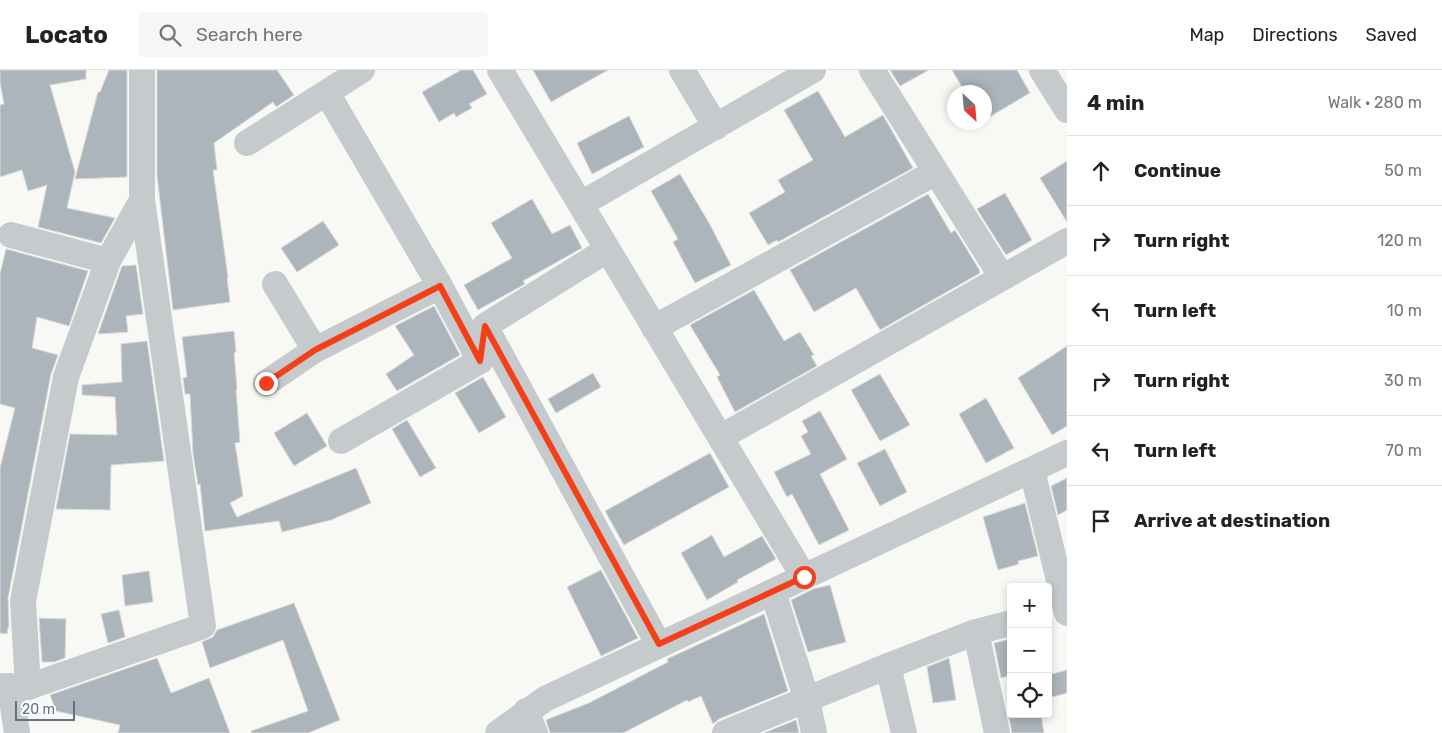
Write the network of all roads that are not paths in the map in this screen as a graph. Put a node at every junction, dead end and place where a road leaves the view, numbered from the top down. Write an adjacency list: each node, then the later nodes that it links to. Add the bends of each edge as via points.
1 (142, 70): 13 (street)
2 (362, 70): 8 (street)
3 (500, 70): 14 (street)
4 (682, 70): 10 (street)
5 (813, 70): 10 (street)
6 (872, 70): 12 (street)
7 (1042, 70): 9 (street)
8 (327, 93): 11 (street); 21 (street)
9 (1067, 110)
10 (716, 126): 14 (street)
11 (247, 143)
12 (936, 172): 19 (street); 23 (street)
13 (142, 200): 18 (street); 38 (street, via 203,626)
14 (581, 204): 17 (street)
15 (11, 235): 18 (street)
16 (1067, 240): 19 (street)
17 (608, 250): 22 (street); 23 (street)
18 (108, 261): 38 (street, via 66,377 23,601)
19 (1002, 277): 27 (street)
20 (275, 284): 24 (street)
21 (440, 286): 24 (street); 25 (street)
22 (485, 326): 25 (street); 36 (street)
23 (654, 328): 27 (street)
24 (315, 350): 26 (street)
25 (480, 361): 28 (street)
26 (266, 383)
27 (721, 437): 31 (street)
28 (341, 442)
29 (1067, 454): 30 (street)
30 (1032, 470): 31 (street); 33 (street)
31 (804, 577): 32 (street)
32 (773, 592): 36 (street); 39 (street)
33 (1062, 611)
34 (1007, 624): 35 (street)
35 (976, 632): 37 (street); 46 (street)
36 (659, 644): 40 (street, via 545,699)
37 (888, 666): 39 (street); 45 (street)
38 (13, 686): 41 (street)
39 (807, 700): 43 (street); 44 (street)
40 (531, 722): 42 (street)
41 (17, 733)
42 (498, 733)
43 (725, 733)
44 (814, 733)
45 (904, 733)
46 (997, 733)

